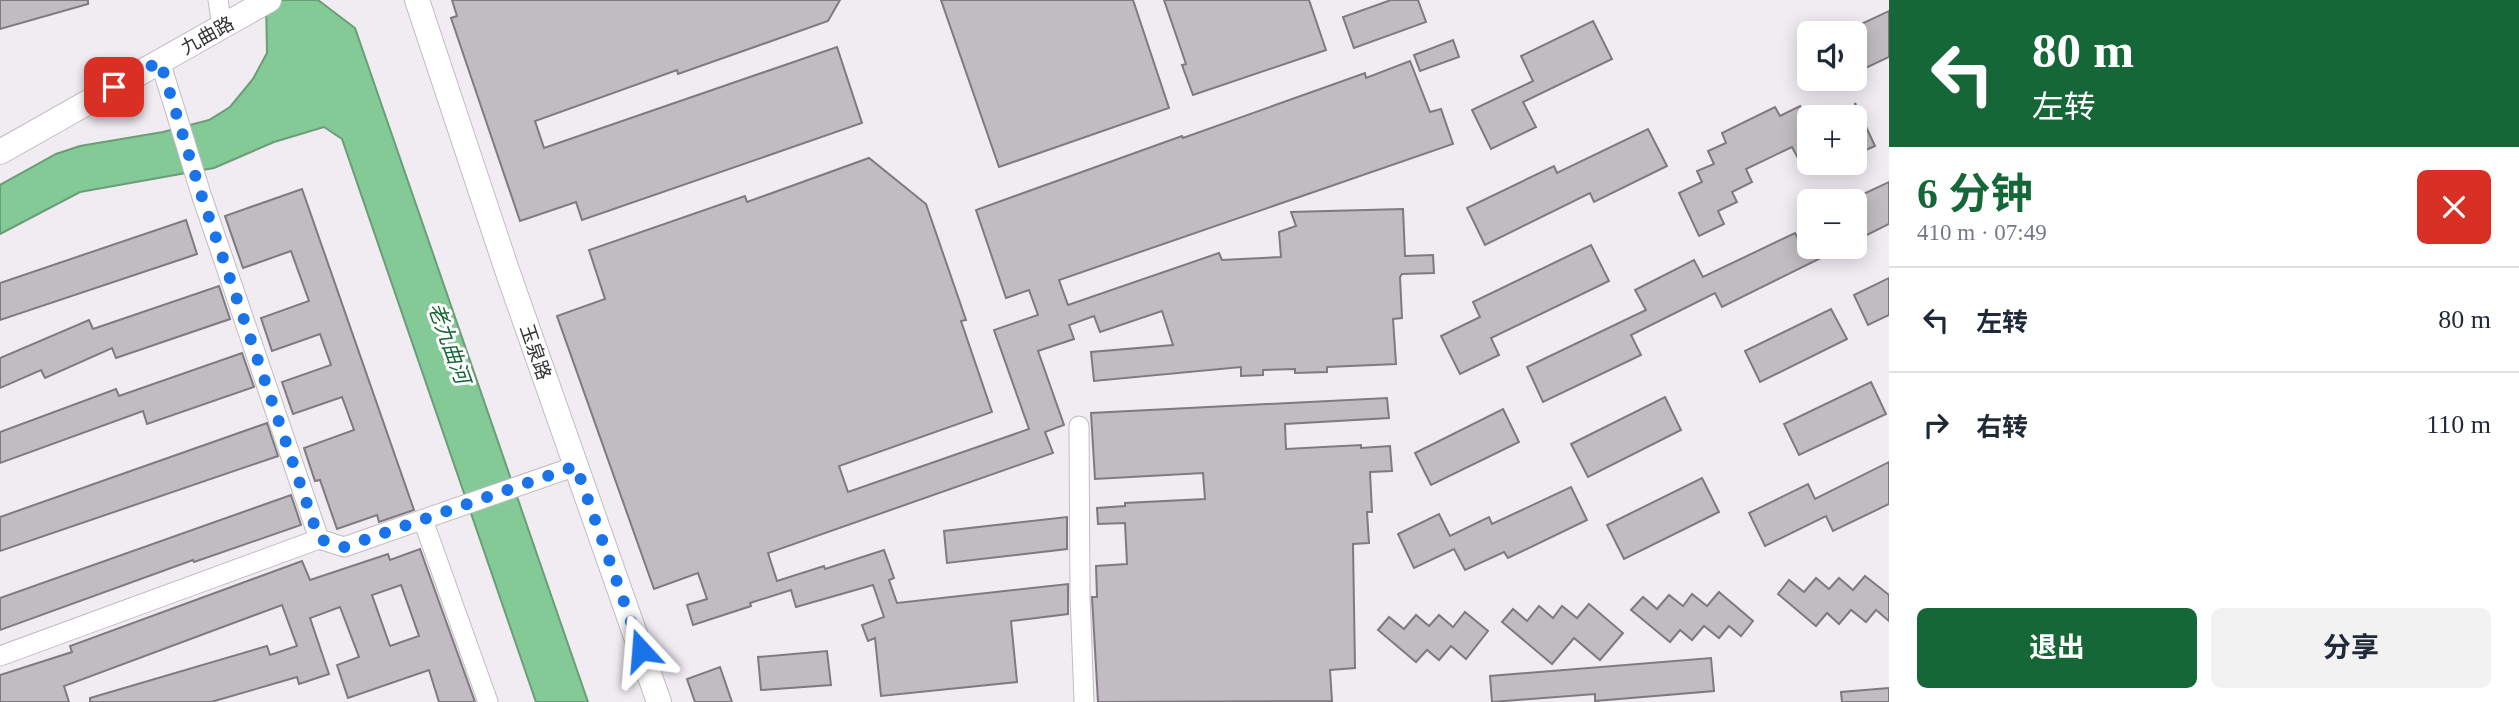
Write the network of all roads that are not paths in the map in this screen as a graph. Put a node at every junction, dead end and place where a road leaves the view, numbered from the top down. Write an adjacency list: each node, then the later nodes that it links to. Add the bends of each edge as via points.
1 (218, 0): 4 (street)
2 (417, 0): 8 (street, 玉泉路)
3 (264, 3): 4 (street, 九曲路)
4 (222, 26): 5 (street, 九曲路)
5 (160, 61): 6 (street, 九曲路); 10 (street)
6 (0, 152)
7 (1079, 426): 14 (street)
8 (576, 466): 9 (street); 13 (street, 玉泉路)
9 (423, 520): 10 (street, via 344,547); 12 (street)
10 (319, 539): 11 (street)
11 (0, 656)
12 (488, 702)
13 (659, 702)
14 (1084, 702)

